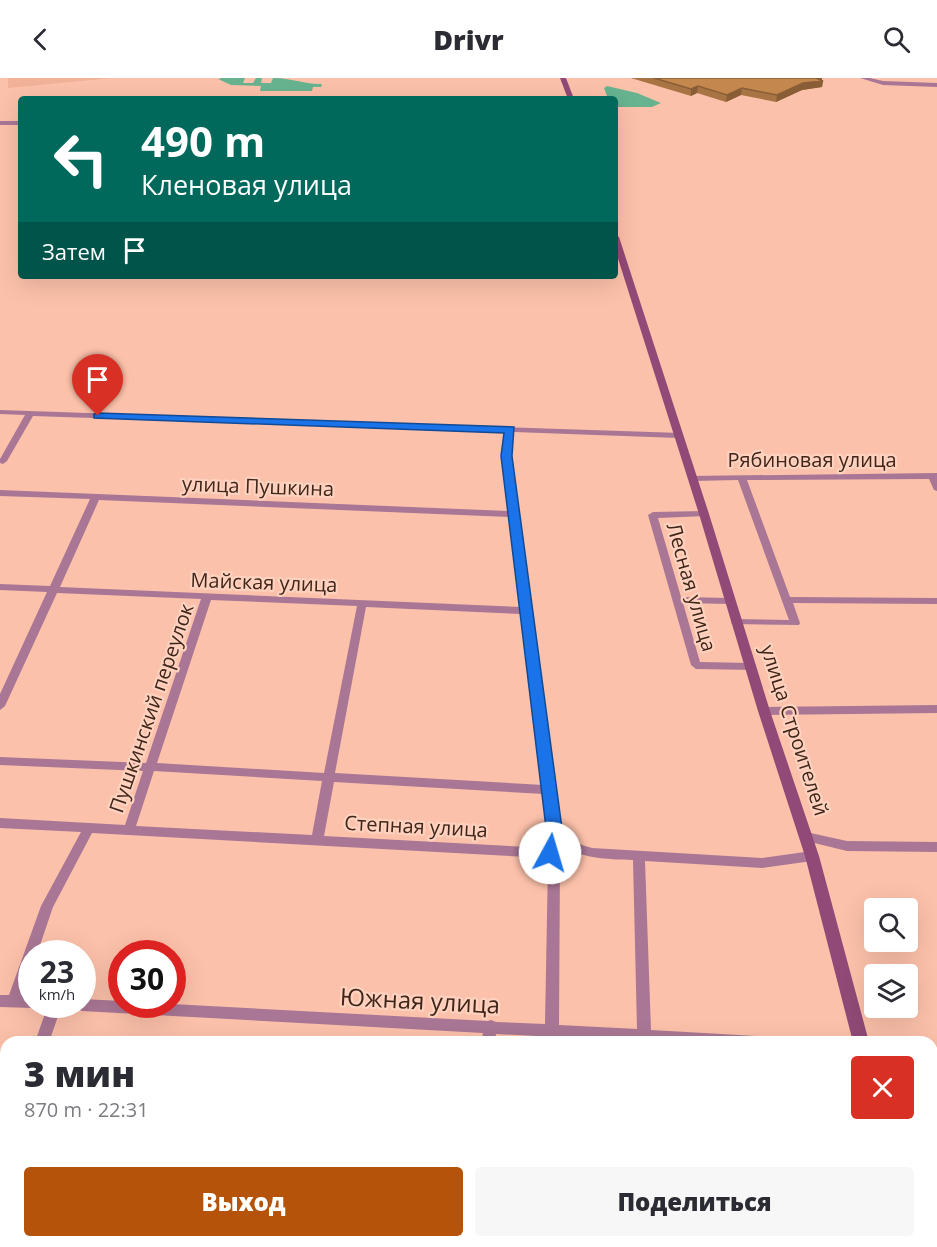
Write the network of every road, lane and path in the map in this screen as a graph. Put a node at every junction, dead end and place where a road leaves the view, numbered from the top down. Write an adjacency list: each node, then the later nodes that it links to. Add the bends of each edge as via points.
1 (563, 78): 4 (main road)
2 (863, 78): 3 (street, via 884,83)
3 (937, 85)
4 (569, 96)
5 (0, 123): 6 (street)
6 (18, 123)
7 (618, 246): 11 (main road, улица Строителей)
8 (0, 412): 9 (street)
9 (30, 414): 10 (street); 12 (street)
10 (510, 430): 11 (street); 19 (street, via 507,456)
11 (678, 435): 15 (main road, улица Строителей)
12 (3, 460)
13 (934, 476): 14 (street, Рябиновая улица); 16 (street, Рябиновая улица)
14 (741, 477): 15 (street, Рябиновая улица); 25 (street)
15 (693, 478): 20 (main road, улица Строителей)
16 (937, 488)
17 (0, 493): 18 (street, улица Пушкина)
18 (96, 497): 19 (street, улица Пушкина); 22 (street)
19 (515, 514): 29 (street)
20 (704, 514): 24 (street, Лесная улица, via 653,515); 26 (main road, улица Строителей)
21 (0, 587): 22 (street, Майская улица)
22 (52, 591): 23 (street, Майская улица); 32 (street)
23 (207, 597): 28 (street, Майская улица); 36 (street, Пушкинский переулок)
24 (679, 600): 26 (street); 31 (street, Лесная улица, via 696,665)
25 (786, 600): 27 (street); 30 (street, via 795,623)
26 (730, 601): 30 (main road, улица Строителей)
27 (937, 601)
28 (362, 604): 29 (street, Майская улица); 37 (street)
29 (526, 611): 38 (street)
30 (736, 622): 31 (main road, улица Строителей)
31 (751, 667): 34 (main road, улица Строителей)
32 (0, 706)
33 (937, 709): 34 (street)
34 (764, 711): 43 (main road, улица Строителей)
35 (0, 761): 36 (street)
36 (152, 767): 37 (street); 41 (street, Пушкинский переулок)
37 (327, 778): 38 (street); 44 (street)
38 (548, 790): 42 (street)
39 (0, 824): 40 (street, Степная улица)
40 (89, 828): 41 (street, Степная улица); 49 (street, via 47,906)
41 (129, 830): 44 (street, Степная улица)
42 (555, 836): 46 (street); 47 (street, via 592,853)
43 (806, 837): 45 (street, via 847,846); 48 (main road, улица Строителей)
44 (317, 840): 46 (street, Степная улица)
45 (937, 847)
46 (550, 853): 53 (street, via 554,873)
47 (639, 856): 48 (street, via 762,863); 54 (street)
48 (812, 856): 58 (main road, улица Строителей)
49 (7, 1001)
50 (96, 1006): 52 (street, Южная улица)
51 (50, 1018): 55 (street)
52 (491, 1026): 53 (street, Южная улица); 56 (street)
53 (552, 1030): 54 (street, Южная улица)
54 (644, 1035): 57 (street, Южная улица)
55 (44, 1036)
56 (489, 1036)
57 (660, 1036)
58 (859, 1036)

